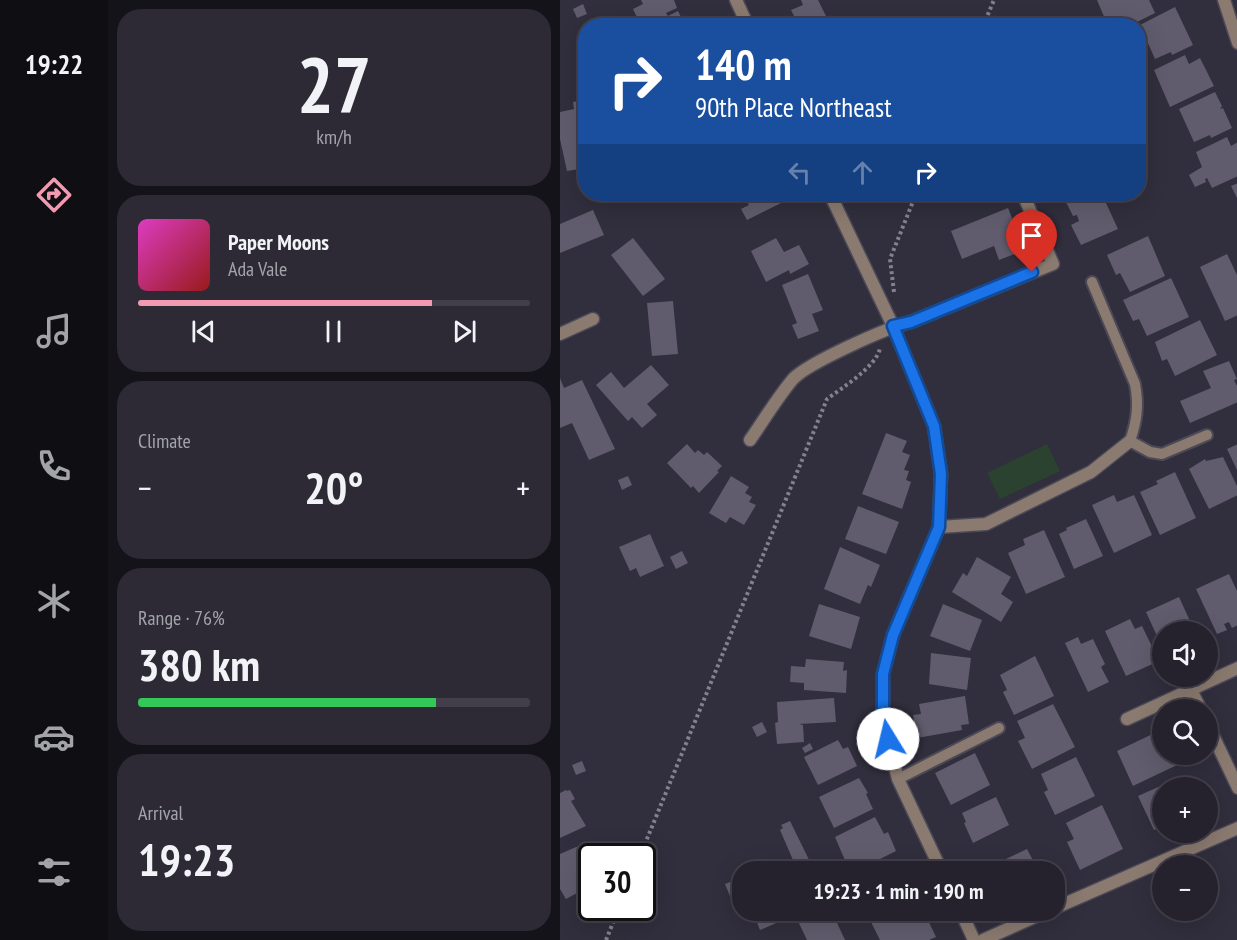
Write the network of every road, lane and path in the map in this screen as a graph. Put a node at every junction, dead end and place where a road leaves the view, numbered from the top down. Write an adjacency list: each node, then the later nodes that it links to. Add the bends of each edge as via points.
1 (736, 0): 4 (street)
2 (994, 0): 5 (path)
3 (1224, 0): 6 (street)
4 (744, 18)
5 (986, 18)
6 (1238, 43)
7 (833, 201): 11 (street)
8 (913, 201): 11 (path, via 890,259 895,290)
9 (1027, 201): 13 (street, via 1053,264)
10 (1092, 282): 17 (lane, via 1135,384 1137,415)
11 (886, 309): 13 (street)
12 (593, 319): 14 (street)
13 (888, 328): 16 (street, via 795,378); 18 (street, via 934,426 941,474); 28 (path, via 879,354 827,399)
14 (560, 334)
15 (1207, 435): 17 (lane, via 1162,454)
16 (749, 440)
17 (1130, 441): 18 (street, via 1091,472 986,524)
18 (939, 527): 25 (street, via 893,635 883,674 883,719)
19 (1238, 668): 20 (street)
20 (1191, 690): 21 (street); 22 (street)
21 (1195, 699)
22 (1127, 719)
23 (999, 728): 25 (lane)
24 (1218, 746): 26 (street)
25 (898, 779): 29 (street)
26 (1238, 788)
27 (1238, 828): 30 (street)
28 (645, 843)
29 (937, 861)
30 (1065, 904)
31 (614, 921): 34 (path)
32 (965, 921): 35 (street)
33 (1025, 921): 36 (street)
34 (606, 940)
35 (974, 940)
36 (983, 940)

